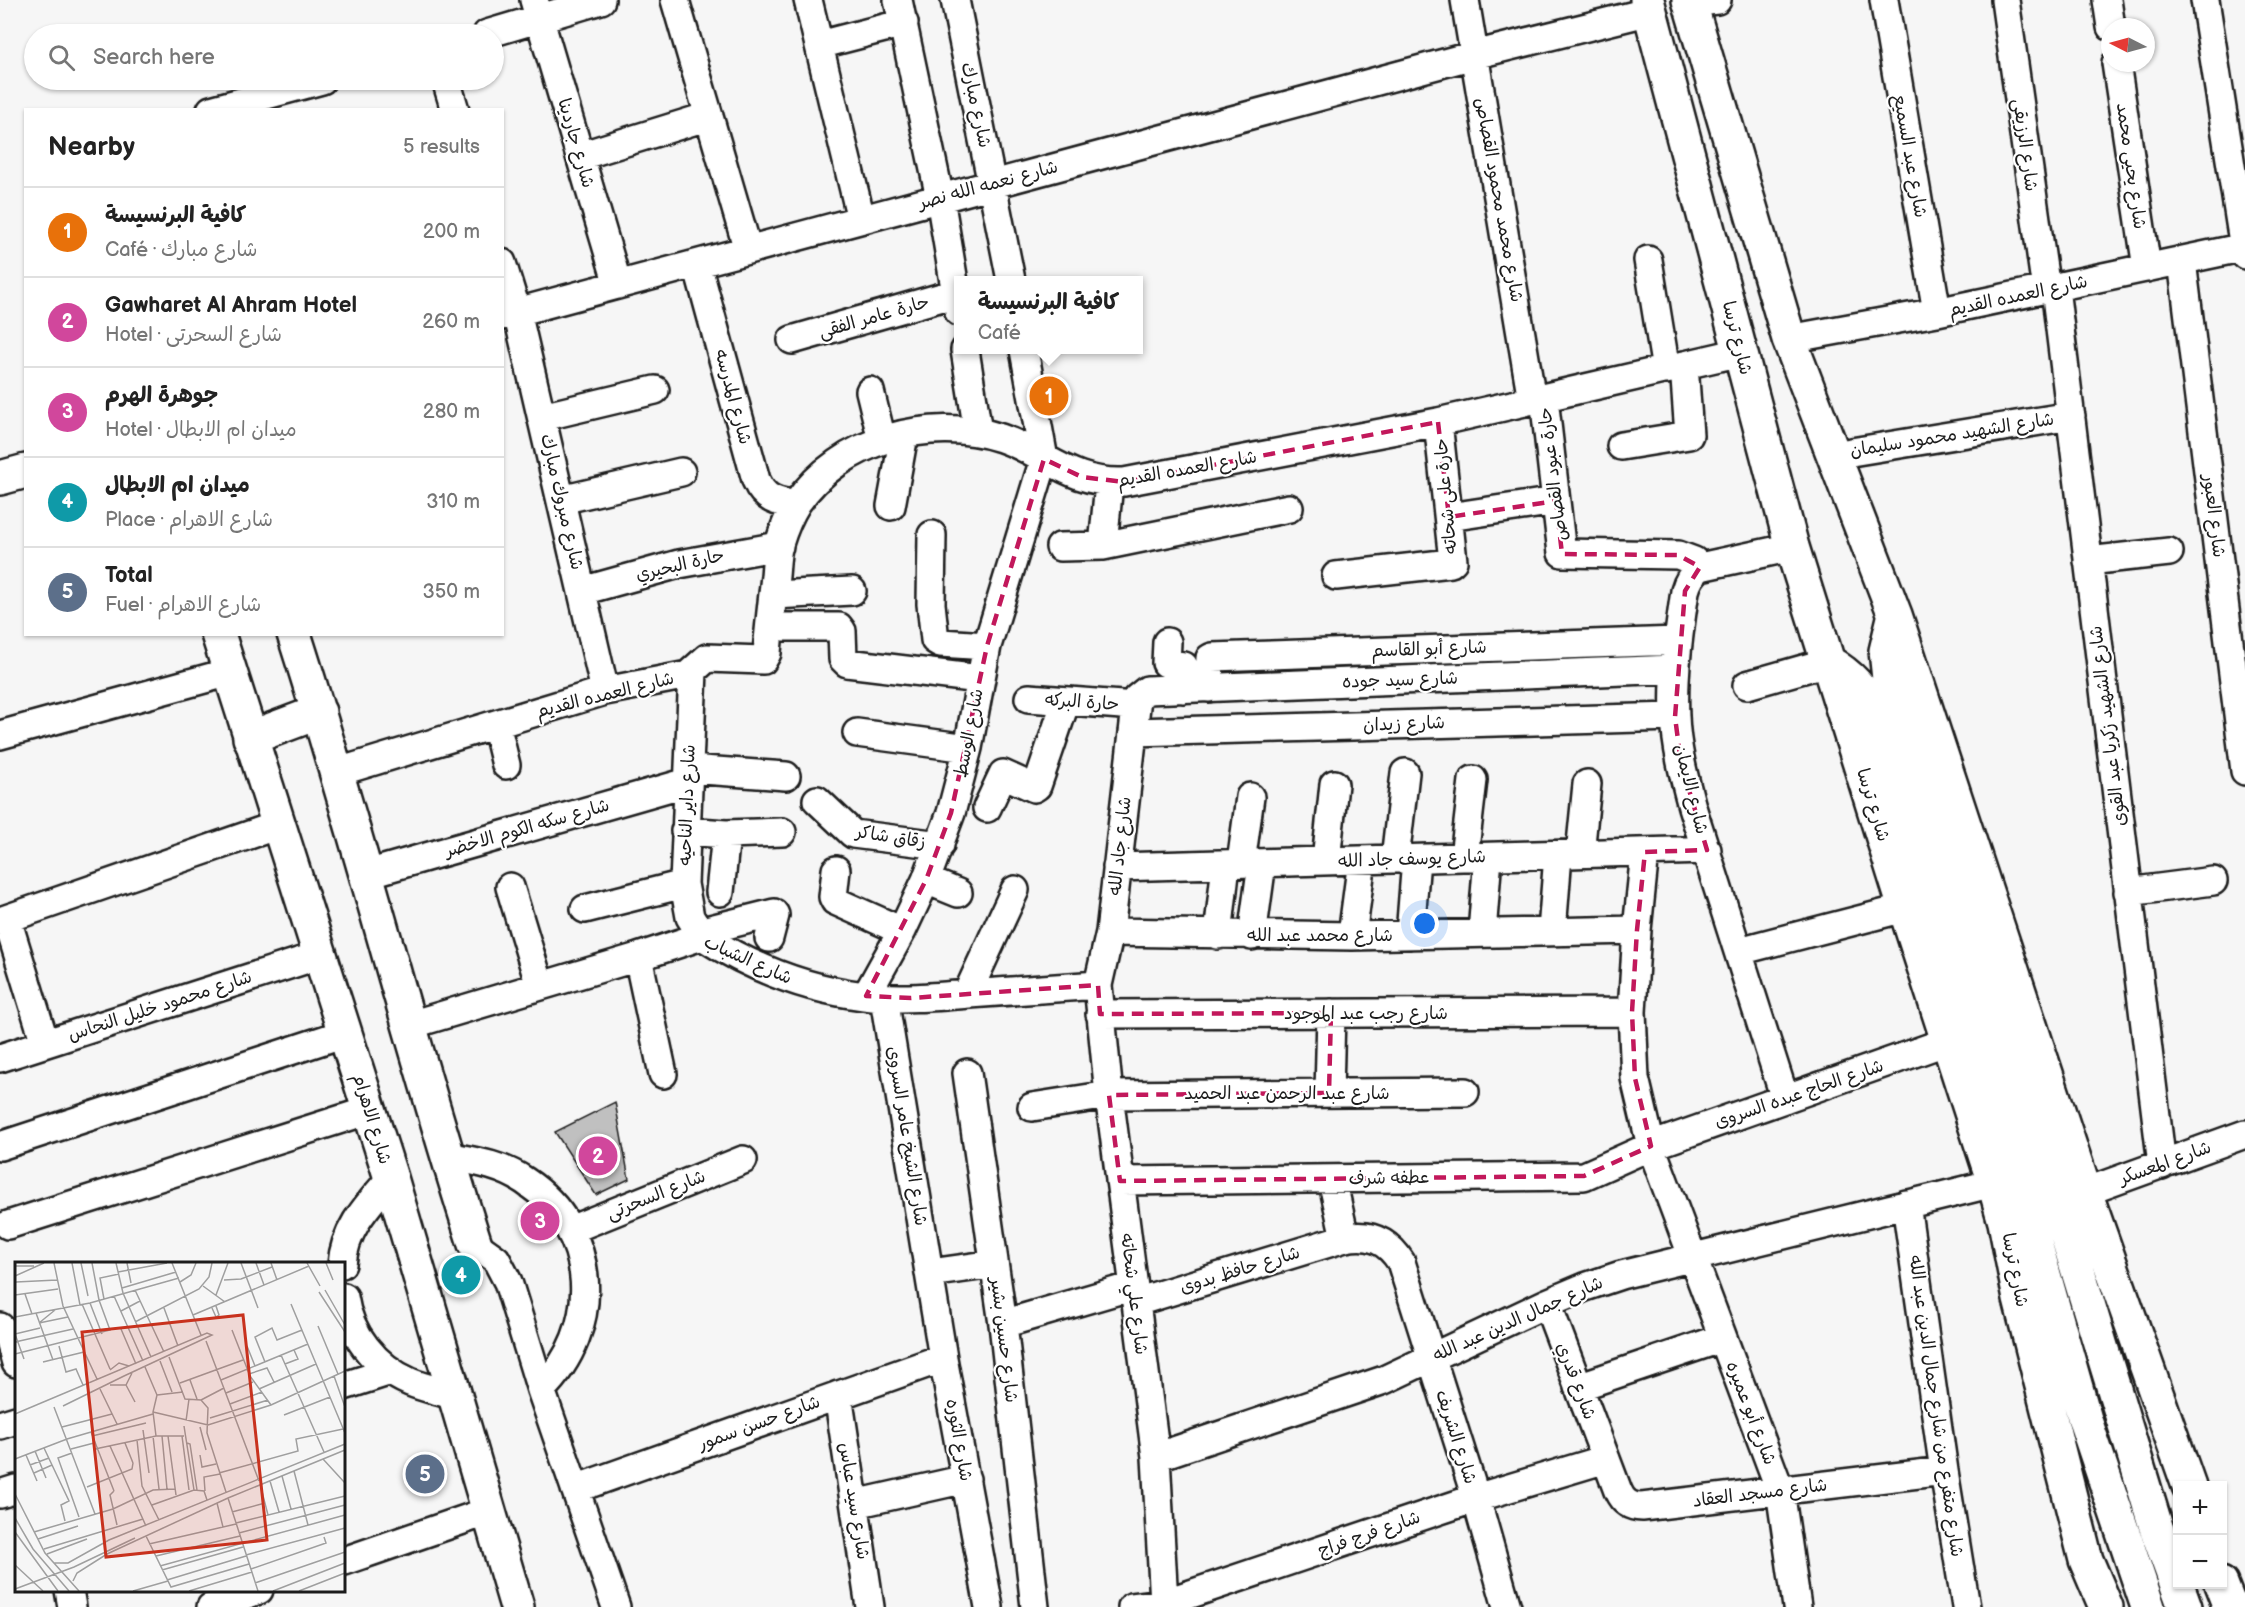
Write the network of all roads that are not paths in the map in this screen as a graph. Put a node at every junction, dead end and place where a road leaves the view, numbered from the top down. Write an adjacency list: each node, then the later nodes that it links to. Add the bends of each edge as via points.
1 (675, 0): 23 (street)
2 (808, 0): 16 (street)
3 (955, 0): 25 (street, شارع مبارك)
4 (1465, 0): 17 (street, شارع محمد محمود القصاص)
5 (1884, 0): 40 (street, شارع عبد السميع)
6 (2005, 0): 38 (street, شارع الرزيقى)
7 (2107, 0): 14 (street)
8 (2205, 0): 29 (street)
9 (1699, 1): 42 (main road)
10 (590, 2): 12 (street)
11 (1649, 6): 17 (street, شارع نعمه الله نصر); 44 (main road, شارع ترسا)
12 (537, 10): 15 (street); 24 (street, شارع جاردينا)
13 (901, 12): 16 (street); 26 (street)
14 (2109, 18)
15 (504, 26)
16 (819, 45): 27 (street)
17 (1474, 55): 25 (street, شارع نعمه الله نصر); 50 (street, شارع محمد محمود القصاص)
18 (2117, 72): 33 (street, شارع يحيى محمد)
19 (285, 90): 21 (street)
20 (449, 90): 22 (street)
21 (218, 108)
22 (454, 108)
23 (709, 116): 24 (street); 28 (street)
24 (580, 156): 37 (street, شارع جاردينا)
25 (993, 184): 26 (street, شارع نعمه الله نصر); 35 (street, شارع مبارك)
26 (940, 198): 27 (street, شارع نعمه الله نصر); 36 (street)
27 (861, 219): 28 (street, شارع نعمه الله نصر)
28 (748, 250): 32 (street, شارع نعمه الله نصر)
29 (2245, 250): 31 (street, شارع العمده القديم)
30 (1648, 260): 47 (street)
31 (2182, 261): 33 (street, شارع العمده القديم); 107 (street, شارع العبور)
32 (697, 264): 37 (street, شارع نعمه الله نصر); 65 (street, شارع المدرسه, via 756,480 767,497)
33 (2147, 268): 38 (street, شارع العمده القديم)
34 (504, 276): 41 (street, شارع مبروك مبارك)
35 (1010, 276)
36 (954, 280)
37 (618, 285): 41 (street, شارع نعمه الله نصر)
38 (2050, 289): 40 (street, شارع العمده القديم); 51 (street, شارع الشهيد زكريا عبد القوى)
39 (954, 304): 43 (street, حارة عامر الفقى)
40 (1937, 312): 42 (street, شارع العمده القديم)
41 (510, 314): 52 (street, شارع مبروك مبارك)
42 (1789, 339): 57 (main road)
43 (792, 340)
44 (1741, 352): 47 (street, شارع العمده القديم); 73 (main road, شارع ترسا)
45 (966, 354): 54 (street)
46 (1025, 354): 58 (street)
47 (1675, 368): 50 (street, شارع العمده القديم); 56 (street, via 1689,435)
48 (654, 390): 52 (street)
49 (870, 392): 55 (street)
50 (1538, 399): 53 (street, شارع العمده القديم); 64 (street, حارة عبود القصاص)
51 (2071, 416): 57 (street, شارع الشهيد محمود سليمان); 75 (street, شارع الشهيد زكريا عبد القوى)
52 (542, 417): 63 (street, شارع مبروك مبارك)
53 (1438, 422): 62 (street, شارع العمده القديم); 68 (street, حارة على شحاته)
54 (978, 432): 55 (street, شارع العمده القديم, via 941,429); 58 (street, شارع العمده القديم, via 1001,438)
55 (893, 437): 65 (street, شارع العمده القديم, via 857,450 834,464); 66 (street)
56 (1621, 446)
57 (1833, 455): 81 (main road)
58 (1044, 459): 62 (street, شارع العمده القديم, via 1082,477); 87 (street, شارع الوسط)
59 (24, 472): 61 (main road)
60 (681, 472): 63 (street)
61 (0, 478)
62 (1109, 483): 71 (street)
63 (561, 501): 78 (street, شارع مبروك مبارك)
64 (1556, 501): 68 (street); 76 (street, حارة عبود القصاص, via 1564,554 1678,555)
65 (796, 504): 70 (street, شارع العمده القديم)
66 (891, 506)
67 (1289, 508): 71 (street)
68 (1449, 517): 77 (street, حارة على شحاته, via 1452,563)
69 (932, 535): 87 (street, via 935,640)
70 (779, 546): 78 (street, حارة البحيري, via 679,564); 80 (street, شارع العمده القديم)
71 (1103, 546): 72 (street)
72 (1060, 547)
73 (1792, 547): 76 (street); 88 (main road, شارع ترسا)
74 (2169, 552): 75 (street)
75 (2088, 561): 140 (street, شارع الشهيد زكريا عبد القوى)
76 (1700, 567): 85 (street, شارع الايمان, via 1687,581)
77 (1336, 576)
78 (582, 591): 95 (street, شارع مبروك مبارك)
79 (852, 591): 80 (street)
80 (773, 595): 82 (street, شارع العمده القديم)
81 (1895, 615): 171 (main road, via 1886,651 1890,688); 190 (main road)
82 (770, 627): 90 (street, شارع العمده القديم, via 763,660 707,658); 92 (street, via 839,627 843,660 847,663)
83 (219, 636): 91 (main road, شارع الاهرام)
84 (295, 636): 98 (main road)
85 (1678, 641): 89 (street, شارع الايمان); 94 (street, شارع أبو القاسم, via 1212,657)
86 (1167, 642): 94 (street, via 1166,663 1184,666)
87 (987, 646): 92 (street, شارع الوسط)
88 (1828, 662): 93 (street); 142 (main road, شارع ترسا); 171 (main road, via 1859,685 1876,713)
89 (1675, 669): 94 (street, شارع سيد جوده); 99 (street, شارع الايمان)
90 (693, 671): 95 (street, شارع العمده القديم, via 685,676); 110 (street, شارع داير الناحيه)
91 (230, 672): 103 (street); 104 (main road, شارع الاهرام)
92 (980, 679): 105 (street, شارع الوسط)
93 (1747, 685)
94 (1196, 688): 100 (street, شارع سيد جوده, via 1143,692 1137,698)
95 (605, 691): 101 (street, شارع العمده القديم)
96 (1029, 698): 97 (street, حارة البركه)
97 (1066, 701): 100 (street, حارة البركه); 117 (street, via 1037,786 1003,774)
98 (319, 712): 104 (main road); 108 (main road)
99 (1675, 717): 100 (street, شارع زيدان); 123 (street, شارع الايمان, via 1681,763)
100 (1134, 719): 131 (street, شارع جاد الله)
101 (496, 724): 106 (street); 108 (street, شارع العمده القديم)
102 (857, 733): 105 (street)
103 (0, 735)
104 (250, 738): 118 (main road, شارع الاهرام)
105 (968, 748): 122 (street, شارع الوسط)
106 (506, 765)
107 (2245, 771)
108 (338, 772): 133 (main road)
109 (1405, 773): 127 (street)
110 (688, 776): 111 (street); 119 (street, شارع داير الناحيه); 133 (street, شارع سكه الكوم الاخضر)
111 (786, 776)
112 (1473, 780): 126 (street)
113 (1334, 784): 129 (street)
114 (1587, 784): 125 (street)
115 (1250, 796): 130 (street)
116 (817, 800): 122 (street, زقاق شاكر, via 853,834)
117 (987, 808)
118 (278, 825): 144 (street); 157 (main road, شارع الاهرام)
119 (685, 831): 121 (street); 136 (street, شارع داير الناحيه)
120 (782, 832): 121 (street)
121 (726, 834): 139 (street)
122 (940, 845): 134 (street, شارع الوسط)
123 (1707, 850): 124 (street, شارع يوسف جاد الله); 156 (street, شارع الايمان)
124 (1645, 852): 125 (street, شارع يوسف جاد الله); 145 (street, شارع أبو عميره)
125 (1569, 854): 126 (street, شارع يوسف جاد الله); 147 (street)
126 (1476, 857): 127 (street, شارع يوسف جاد الله); 149 (street)
127 (1406, 859): 128 (street, شارع يوسف جاد الله); 152 (street)
128 (1362, 860): 129 (street, شارع يوسف جاد الله); 154 (street)
129 (1326, 861): 130 (street, شارع يوسف جاد الله)
130 (1243, 863): 131 (street, شارع يوسف جاد الله); 151 (street); 153 (street)
131 (1117, 867): 148 (street, شارع جاد الله)
132 (836, 870): 146 (street, via 835,901)
133 (367, 874): 166 (main road)
134 (926, 880): 141 (street); 146 (street, شارع الوسط)
135 (2213, 881): 140 (street)
136 (684, 884): 143 (street); 150 (street, شارع داير الناحيه, via 690,917)
137 (510, 887): 160 (street)
138 (1015, 890): 161 (street)
139 (720, 892)
140 (2128, 892): 185 (street, شارع الشهيد زكريا عبد القوى)
141 (957, 893)
142 (1905, 908): 156 (street); 168 (main road, شارع ترسا)
143 (585, 909)
144 (3, 920): 169 (street)
145 (1637, 930): 147 (street, شارع محمد عبد الله); 163 (street, شارع أبو عميره)
146 (902, 931): 162 (street, شارع الوسط)
147 (1552, 931): 149 (street, شارع محمد عبد الله)
148 (1110, 932): 151 (street, شارع محمد عبد الله); 159 (street, شارع جاد الله)
149 (1482, 933): 152 (street, شارع محمد عبد الله)
150 (700, 934): 155 (street, via 774,913); 158 (street, شارع الشباب); 162 (street, شارع الشباب, via 745,962 776,975 816,988)
151 (1218, 935): 153 (street, شارع محمد عبد الله)
152 (1410, 935): 154 (street, شارع محمد عبد الله)
153 (1252, 936): 154 (street, شارع محمد عبد الله)
154 (1352, 936)
155 (769, 938)
156 (1739, 951): 177 (street, شارع الايمان)
157 (320, 955): 167 (main road, شارع الاهرام); 169 (street, شارع محمود خليل النحاس)
158 (638, 957): 160 (street, شارع الشباب); 173 (street)
159 (1098, 985): 161 (street, شارع الشباب); 165 (street, شارع علي شحاته)
160 (540, 986): 166 (street, شارع الشباب)
161 (967, 994): 162 (street, شارع الشباب)
162 (875, 997): 199 (street, شارع الشيخ عامر السروى)
163 (1632, 1012): 164 (street, شارع رجب عبد الموجود); 182 (street, شارع أبو عميره, via 1635,1078)
164 (1331, 1013): 165 (street, شارع رجب عبد الموجود); 175 (street)
165 (1100, 1014): 176 (street, شارع علي شحاته)
166 (410, 1025): 183 (main road)
167 (345, 1033): 179 (main road, شارع الاهرام); 181 (street)
168 (1947, 1041): 177 (street, شارع الحاج عبده السروى); 189 (main road, شارع ترسا)
169 (45, 1043): 170 (street, شارع محمود خليل النحاس)
170 (0, 1058)
171 (2000, 1066): 246 (main road, via 2086,1423); 247 (main road)
172 (967, 1073): 198 (street, شارع حسين بشير)
173 (663, 1074)
174 (1465, 1092): 175 (street, شارع عبد الرحمن عبد الحميد)
175 (1329, 1093): 176 (street, شارع عبد الرحمن عبد الحميد)
176 (1109, 1095): 178 (street, شارع عبد الرحمن عبد الحميد); 188 (street, شارع علي شحاته)
177 (1785, 1099): 182 (street, شارع الحاج عبده السروى)
178 (1032, 1107)
179 (369, 1110): 186 (main road, شارع الاهرام); 192 (street)
180 (2245, 1134): 185 (street, شارع المعسكر)
181 (0, 1146)
182 (1651, 1146): 187 (street, عطفه شرف, via 1584,1176); 196 (street, شارع أبو عميره)
183 (447, 1156): 193 (street, via 482,1163 524,1180 558,1211); 195 (main road)
184 (743, 1160): 193 (street, شارع السحرتى)
185 (2162, 1164): 190 (street, شارع المعسكر)
186 (391, 1178): 197 (street, via 364,1208 351,1230); 214 (main road, شارع الاهرام)
187 (1332, 1179): 188 (street, عطفه شرف); 194 (street)
188 (1120, 1180): 200 (street, شارع علي شحاته)
189 (1994, 1183): 191 (street, شارع جمال الدين عبد الله); 245 (main road, شارع ترسا, via 2086,1560)
190 (2085, 1192): 221 (main road)
191 (1906, 1204): 196 (street, شارع جمال الدين عبد الله); 219 (street, شارع متفرع من شارع جمال الدين عبد الله)
192 (8, 1225)
193 (570, 1230): 212 (street, via 580,1254 585,1307 568,1357)
194 (1345, 1238): 200 (street, شارع حافظ بدوى); 207 (street, شارع الشريف, via 1372,1237 1394,1251 1401,1262)
195 (476, 1244): 212 (street, via 496,1259 503,1270)
196 (1695, 1258): 201 (street, شارع جمال الدين عبد الله, via 1621,1275); 205 (street, شارع أبو عميره)
197 (342, 1262)
198 (994, 1264): 199 (street); 203 (street, شارع حسين بشير)
199 (930, 1273): 206 (street, شارع الثوره)
200 (1135, 1294): 203 (street, شارع حافظ بدوى); 217 (street, شارع علي شحاته)
201 (1546, 1304): 207 (street, شارع جمال الدين عبد الله); 211 (street, شارع قدري)
202 (345, 1308): 209 (street, via 355,1332 371,1354)
203 (1003, 1324): 240 (street, شارع حسين بشير)
204 (4, 1331): 208 (street)
205 (1723, 1338): 211 (street); 224 (street, شارع أبو عميره)
206 (943, 1358): 213 (street, شارع حسن سمور); 220 (street, شارع الثوره)
207 (1431, 1358): 217 (street, شارع جمال الدين عبد الله, via 1358,1390); 226 (street, شارع الشريف)
208 (15, 1359)
209 (391, 1371): 210 (street); 214 (street, via 409,1382)
210 (345, 1386)
211 (1578, 1387): 218 (street, شارع قدري)
212 (541, 1390): 223 (street)
213 (838, 1395): 223 (street, شارع حسن سمور); 227 (street, شارع سيد عباس)
214 (455, 1396): 228 (main road, شارع الاهرام)
215 (15, 1420): 216 (street)
216 (0, 1425)
217 (1156, 1457): 234 (street, شارع علي شحاته)
218 (1606, 1460): 224 (street, شارع مسجد العقاد, via 1621,1498 1634,1507); 226 (street, شارع فرج فراج)
219 (1944, 1471): 224 (street, شارع مسجد العقاد); 244 (street, شارع متفرع من شارع جمال الدين عبد الله)
220 (966, 1479): 227 (street); 239 (street, شارع الثوره)
221 (2188, 1481)
222 (15, 1489): 225 (street)
223 (575, 1489): 237 (street)
224 (1780, 1490): 243 (street, شارع أبو عميره)
225 (0, 1494)
226 (1476, 1498): 234 (street, شارع فرج فراج); 242 (street, شارع الشريف)
227 (855, 1504): 238 (street, شارع سيد عباس)
228 (489, 1511): 229 (street); 236 (main road, شارع الاهرام)
229 (345, 1561)
230 (2223, 1589): 248 (main road)
231 (69, 1592): 235 (street)
232 (251, 1592): 233 (street)
233 (221, 1600)
234 (1164, 1603): 241 (street, شارع فرج فراج)
235 (72, 1607)
236 (517, 1607)
237 (616, 1607)
238 (870, 1607)
239 (989, 1607)
240 (1035, 1607)
241 (1132, 1607)
242 (1507, 1607)
243 (1797, 1607)
244 (1966, 1607)
245 (2106, 1607)
246 (2148, 1607)
247 (2184, 1607)
248 (2230, 1607)

